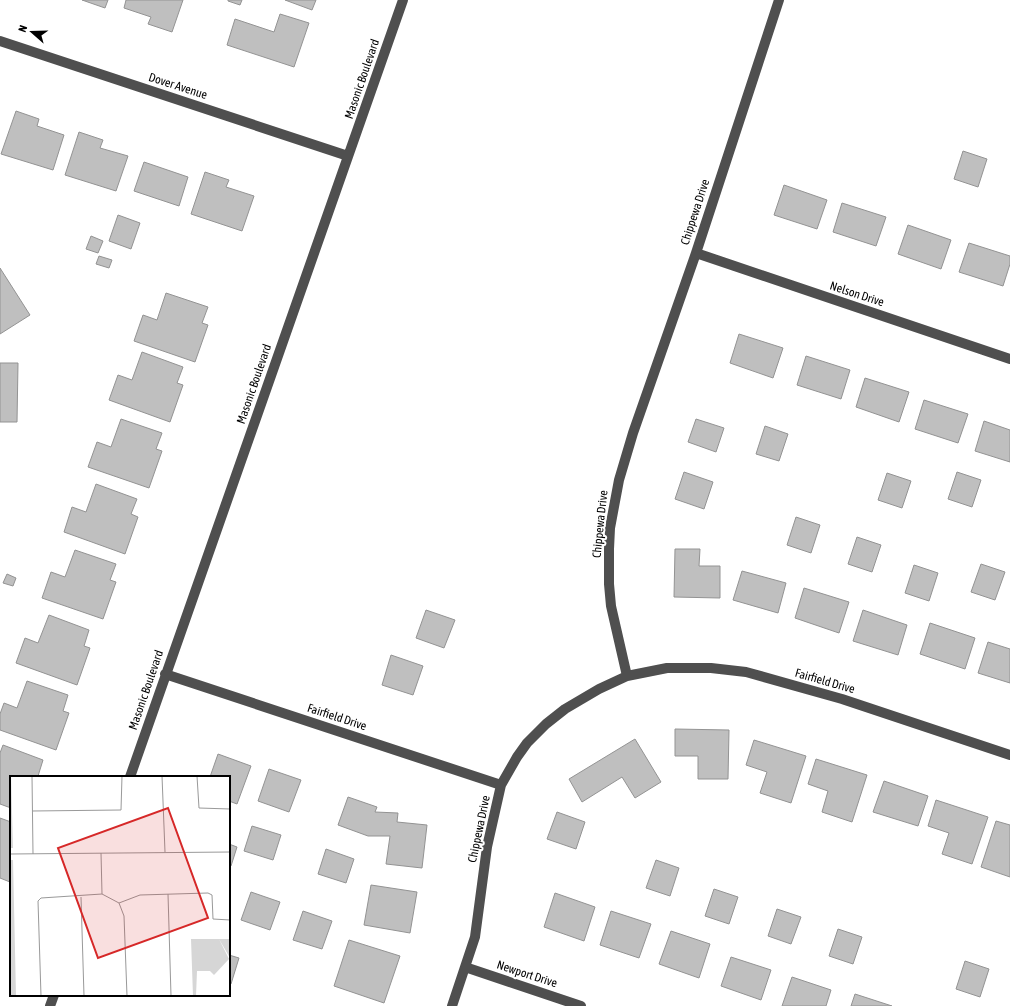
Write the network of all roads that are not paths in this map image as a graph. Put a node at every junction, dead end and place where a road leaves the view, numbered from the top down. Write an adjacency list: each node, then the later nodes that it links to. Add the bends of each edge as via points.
1 (404, 0): 4 (street, Masonic Boulevard)
2 (778, 0): 5 (street, Chippewa Drive)
3 (0, 41): 4 (street, Dover Avenue)
4 (348, 156): 7 (street, Masonic Boulevard)
5 (696, 253): 6 (street, Nelson Drive); 8 (street, Chippewa Drive, via 618,480 609,549 611,606)
6 (1010, 359)
7 (165, 674): 10 (street, Masonic Boulevard); 11 (street, Fairfield Drive)
8 (627, 676): 9 (street, Fairfield Drive, via 667,668 710,668 746,672 842,699); 11 (street, Chippewa Drive, via 565,709 546,724 516,757)
9 (1010, 755)
10 (130, 776)
11 (501, 785): 12 (street, Chippewa Drive, via 487,847 475,937)
12 (465, 967): 15 (street, Chippewa Drive); 16 (street, Newport Drive)
13 (54, 996): 14 (street)
14 (50, 1006)
15 (452, 1006)
16 (581, 1006)

